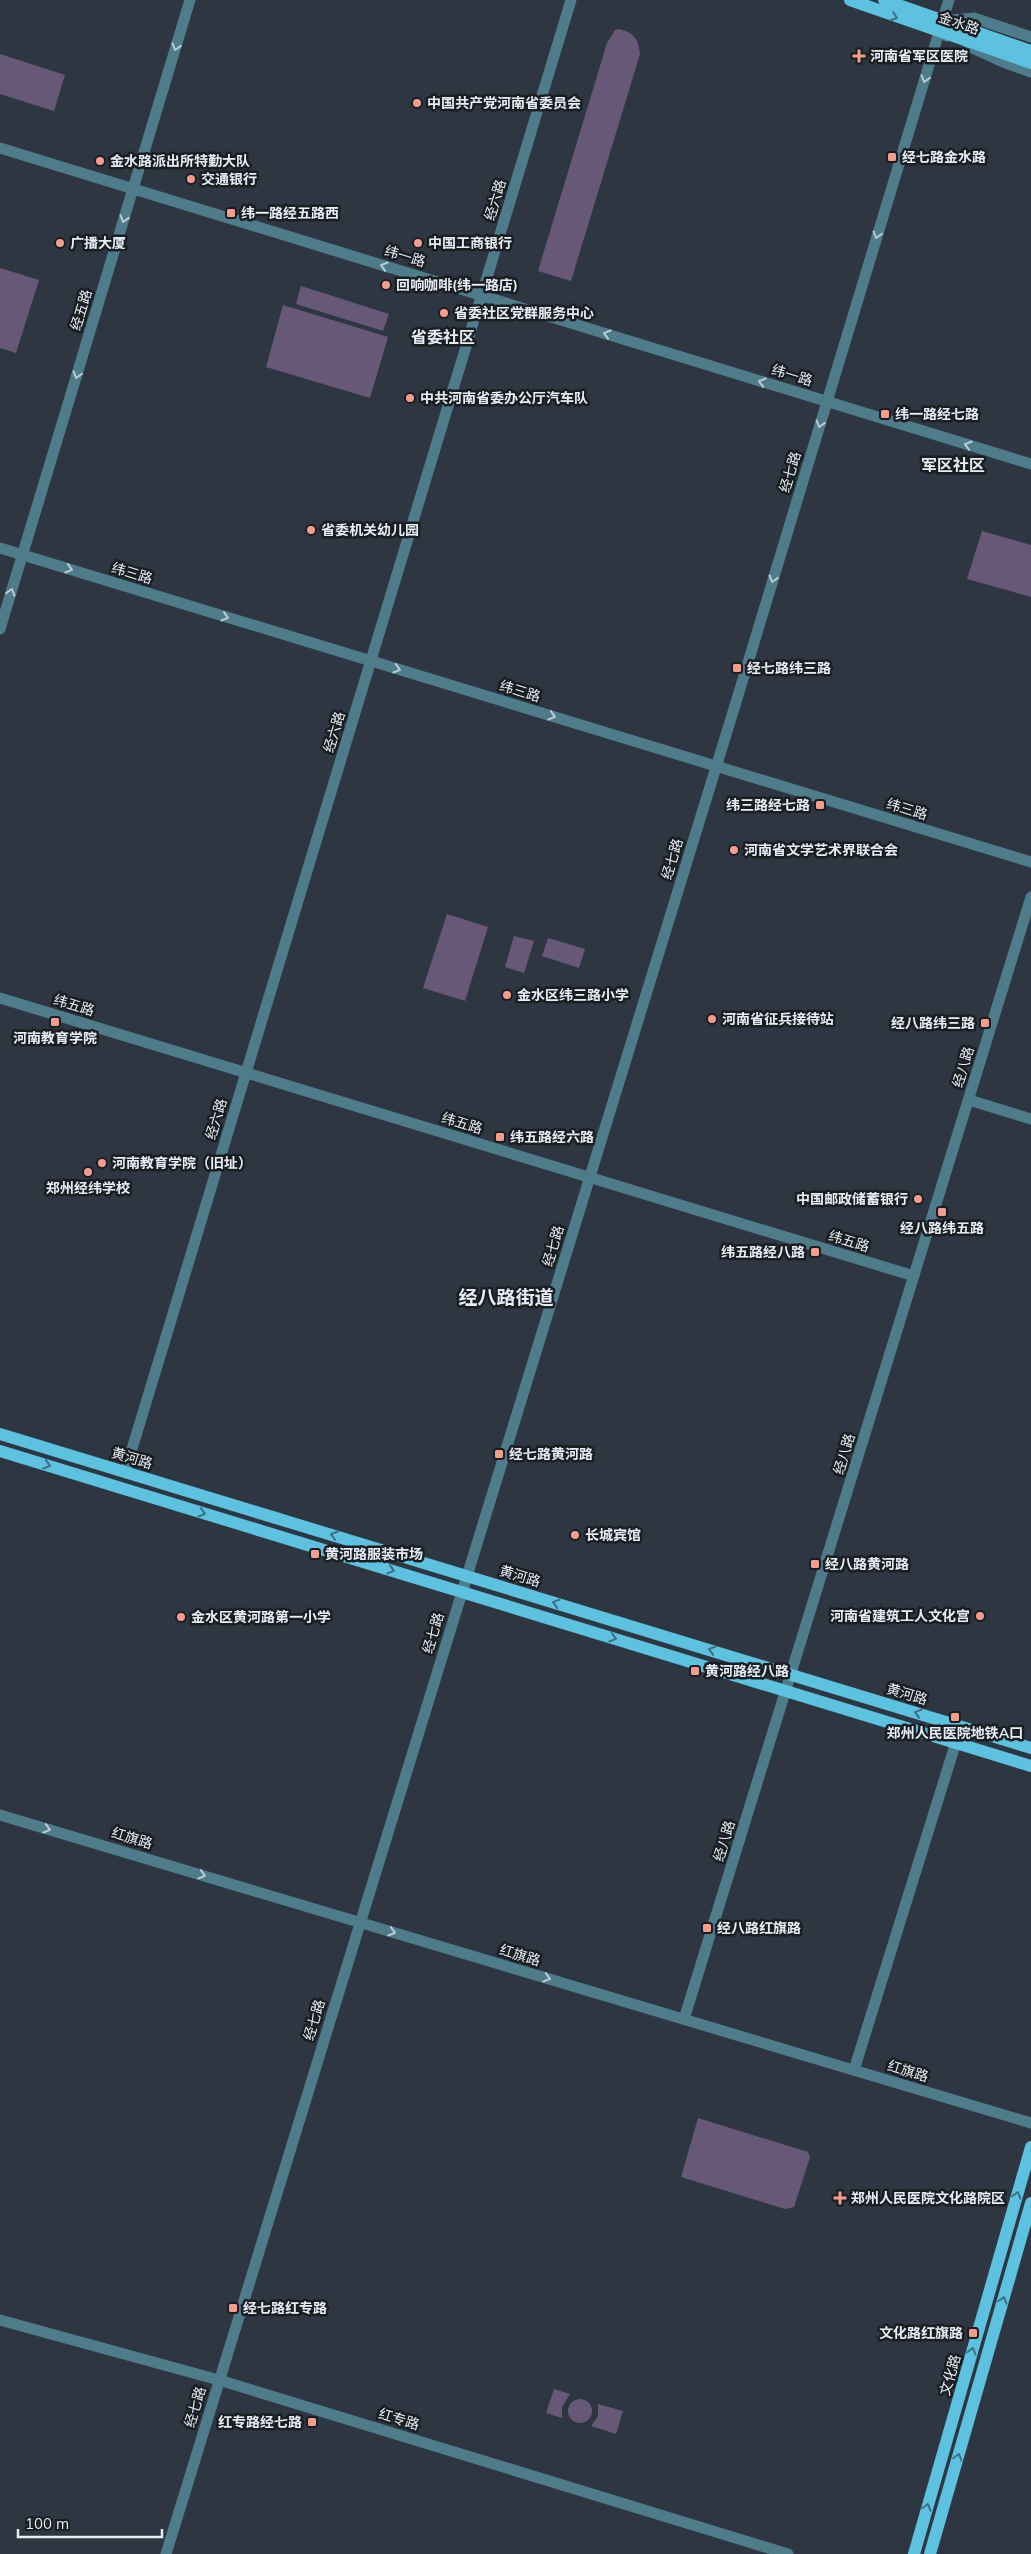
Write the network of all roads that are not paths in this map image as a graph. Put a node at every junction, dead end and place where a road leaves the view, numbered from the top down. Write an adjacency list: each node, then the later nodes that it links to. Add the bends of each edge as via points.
1 (190, 0): 11 (street, 经五路, one-way to 11)
2 (571, 0): 12 (street, 经六路)
3 (850, 0): 6 (main road, 金水路, one-way to 6)
4 (884, 0): 6 (main road, 金水路)
5 (949, 0): 6 (street, 经七路)
6 (941, 27): 7 (street, via 974,18); 8 (main road, 金水路); 9 (street, via 1003,62); 13 (street, 经七路, one-way to 13)
7 (1031, 37)
8 (1027, 56)
9 (1031, 72)
10 (0, 148): 11 (street, 纬一路)
11 (133, 189): 12 (street, 纬一路, one-way to 11); 16 (street, 经五路, one-way to 16)
12 (481, 295): 13 (street, 纬一路, one-way to 12); 18 (street, 经六路)
13 (827, 401): 14 (street, 纬一路, one-way to 13); 19 (street, 经七路, one-way to 19)
14 (1031, 464)
15 (0, 548): 16 (street, 纬三路)
16 (22, 555): 17 (street, 经五路, one-way to 16); 18 (street, 纬三路, one-way to 18)
17 (0, 630)
18 (371, 661): 19 (street, 纬三路, one-way to 19); 23 (street, 经六路)
19 (716, 766): 20 (street, 纬三路); 26 (street, 经七路)
20 (1031, 862)
21 (1031, 897): 24 (street, 经八路)
22 (0, 998): 23 (street, 纬五路)
23 (246, 1073): 26 (street, 纬五路); 30 (street, 经六路)
24 (969, 1100): 25 (street); 27 (street, 经八路)
25 (1031, 1119)
26 (590, 1177): 27 (street, 纬五路); 31 (street, 经七路)
27 (914, 1276): 33 (street, 经八路)
28 (0, 1434): 30 (main road, 黄河路)
29 (0, 1451): 32 (main road, one-way to 32)
30 (125, 1472): 31 (main road, 黄河路, one-way to 30)
31 (467, 1576): 32 (street, 经七路); 33 (main road, 黄河路, one-way to 31)
32 (462, 1592): 34 (main road, one-way to 34); 39 (street, 经七路)
33 (791, 1674): 34 (street, 经八路); 36 (main road, 黄河路, one-way to 33)
34 (786, 1690): 35 (main road); 40 (street, 经八路)
35 (956, 1742): 37 (main road); 41 (street)
36 (1031, 1748)
37 (1031, 1766)
38 (0, 1815): 39 (street, 红旗路, one-way to 39)
39 (360, 1922): 40 (street, 红旗路, one-way to 40); 46 (street, 经七路)
40 (684, 2020): 41 (street, 红旗路)
41 (854, 2070): 42 (street, 红旗路)
42 (1031, 2123)
43 (1031, 2147): 49 (main road, 文化路, one-way to 43)
44 (1031, 2203): 50 (main road, one-way to 44)
45 (0, 2320): 46 (street, 红专路)
46 (219, 2380): 47 (street, 经七路); 48 (street, 红专路)
47 (166, 2554)
48 (788, 2554)
49 (914, 2554)
50 (930, 2554)

